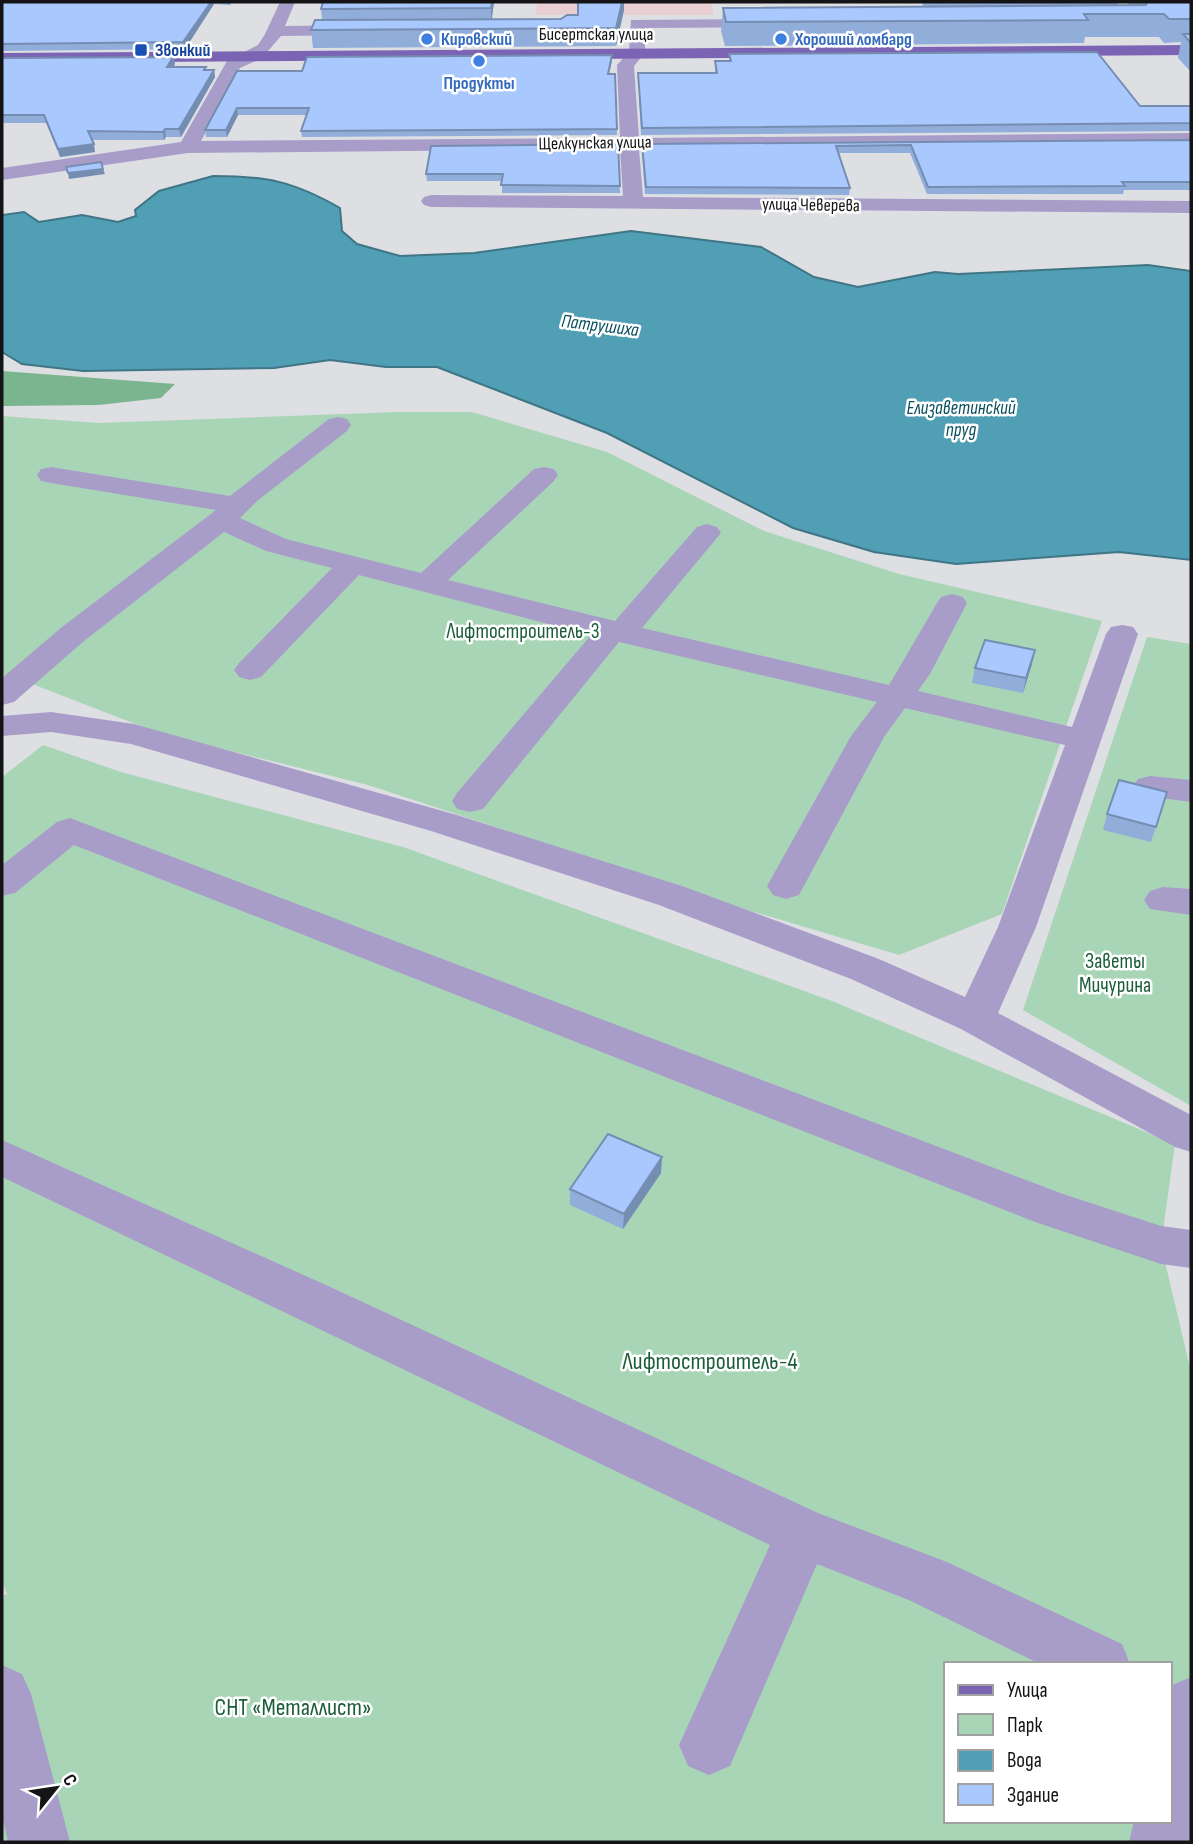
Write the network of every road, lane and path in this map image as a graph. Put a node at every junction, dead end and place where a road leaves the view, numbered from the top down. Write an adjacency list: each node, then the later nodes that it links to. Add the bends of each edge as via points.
1 (287, 2): 4 (street)
2 (797, 24): 6 (street, via 637,23)
3 (384, 30): 4 (street)
4 (275, 31): 7 (street)
5 (1191, 50): 6 (main road, Бисертская улица)
6 (637, 53): 7 (main road, Бисертская улица); 14 (street, via 625,65)
7 (257, 56): 8 (main road, Бисертская улица); 15 (street, via 233,65)
8 (2, 58)
9 (893, 122): 12 (street)
10 (1012, 123): 13 (street)
11 (1191, 139): 13 (street, Щелкунская улица)
12 (904, 140): 13 (street, Щелкунская улица); 14 (street, Щелкунская улица)
13 (1025, 140)
14 (630, 143): 15 (street, Щелкунская улица, via 352,136); 18 (street)
15 (188, 147): 16 (street, Щелкунская улица)
16 (2, 174)
17 (431, 201): 18 (street, улица Чеверева)
18 (633, 203): 19 (street, улица Чеверева)
19 (1191, 207)
20 (338, 425): 23 (street)
21 (51, 475): 23 (street)
22 (544, 475): 26 (street)
23 (229, 512): 25 (street, via 276,545); 31 (street)
24 (707, 533): 28 (street)
25 (354, 563): 26 (street); 30 (street)
26 (428, 582): 28 (street)
27 (953, 603): 32 (street, via 914,674)
28 (617, 631): 32 (street); 37 (street)
29 (1122, 634): 40 (street, via 1017,927)
30 (250, 670)
31 (2, 695)
32 (895, 697): 34 (street); 39 (street, via 868,736)
33 (2, 726): 40 (street, via 51,722 134,734 444,823 672,896 865,968)
34 (1063, 735)
35 (1150, 787): 36 (street)
36 (1191, 791)
37 (470, 802)
38 (2, 884): 43 (street, via 70,830 1051,1209 1161,1245)
39 (786, 886)
40 (975, 1019): 41 (street)
41 (1191, 1135)
42 (2, 1157): 44 (street)
43 (1191, 1249)
44 (803, 1533): 45 (street, via 928,1581); 49 (street)
45 (1098, 1662)
46 (2, 1694): 52 (street)
47 (1172, 1697): 48 (street)
48 (1191, 1706): 50 (street)
49 (709, 1745)
50 (1172, 1789)
51 (1165, 1823): 53 (street)
52 (38, 1842)
53 (1160, 1842)

